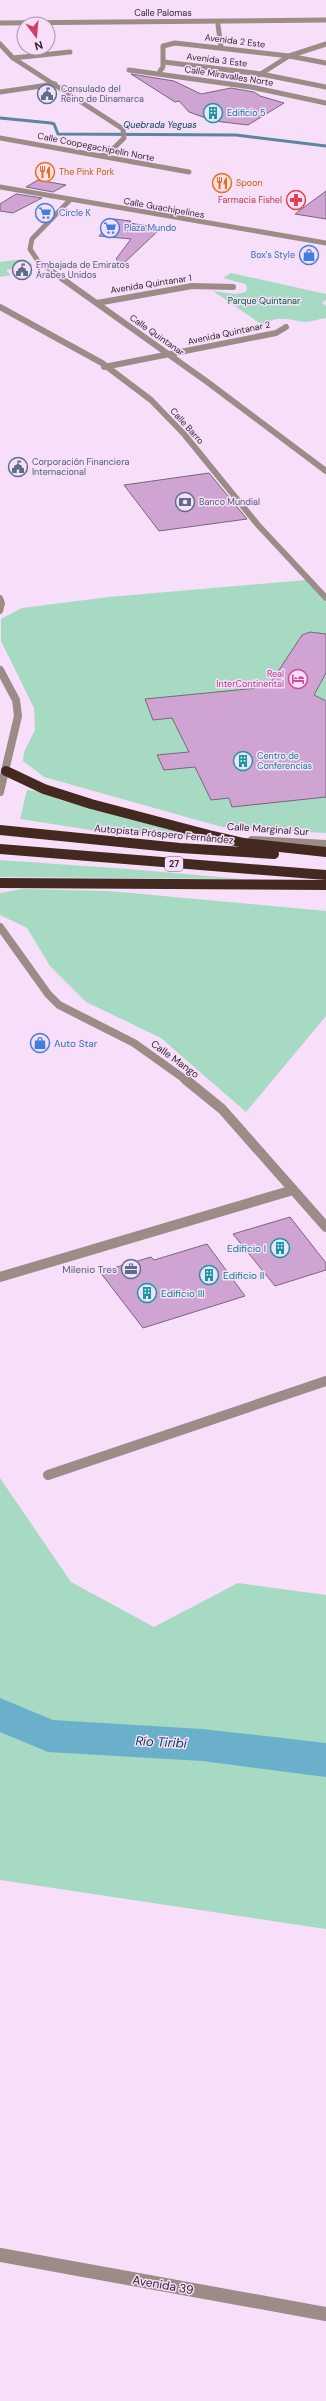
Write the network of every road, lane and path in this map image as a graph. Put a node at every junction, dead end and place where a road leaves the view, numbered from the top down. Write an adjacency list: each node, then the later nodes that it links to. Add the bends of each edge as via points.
1 (326, 20): 2 (street, Calle Palomas)
2 (0, 23)
3 (218, 24): 7 (street)
4 (0, 44): 13 (street)
5 (326, 44): 8 (street)
6 (65, 47): 13 (street, via 72,54)
7 (221, 47): 11 (street, Avenida 2 Este); 14 (street, Avenida 2 Este, via 171,44 163,46)
8 (313, 47): 9 (street); 11 (street)
9 (320, 49): 10 (street); 12 (street)
10 (326, 49)
11 (289, 56): 12 (street, Avenida 2 Este); 18 (street)
12 (297, 57): 15 (street, Avenida 2 Este); 19 (street)
13 (13, 58): 21 (street)
14 (164, 62): 17 (street); 18 (street, Avenida 3 Este)
15 (326, 63)
16 (129, 70): 22 (street, Calle Miravalles Norte)
17 (160, 71)
18 (261, 74): 19 (street, Avenida 3 Este); 20 (street)
19 (269, 75): 22 (street); 23 (street, Avenida 3 Este)
20 (254, 78)
21 (54, 84): 24 (street); 27 (street, via 119,125 124,133 118,144)
22 (249, 84): 25 (street, Calle Miravalles Norte)
23 (326, 87)
24 (0, 92)
25 (326, 103)
26 (0, 138): 27 (street, Calle Coopegachipelín Norte)
27 (102, 156): 28 (street, Calle Coopegachipelín Norte)
28 (189, 172)
29 (0, 187): 30 (street, Calle Guachipelines)
30 (69, 201): 31 (street, Calle Guachipelines); 33 (street, Calle Quintanar, via 32,239 30,249 38,261)
31 (326, 244)
32 (233, 287): 33 (street, Avenida Quintanar 1, via 192,286)
33 (97, 303): 36 (street, Calle Quintanar)
34 (0, 308): 37 (street, Calle Barro)
35 (286, 327): 36 (street, Avenida Quintanar 2, via 276,333)
36 (169, 354): 37 (street, Avenida Quintanar 2); 38 (street, Calle Quintanar)
37 (104, 367): 39 (street, Calle Barro, via 132,385 157,406 196,448 259,526)
38 (326, 471)
39 (325, 596)
40 (0, 598): 41 (street)
41 (0, 611)
42 (0, 670): 43 (street, via 16,700 18,716)
43 (6, 771): 44 (street); 46 (highway, via 44,789 91,804)
44 (0, 792)
45 (0, 830): 50 (highway, Autopista Próspero Fernández / 27, via 180,848)
46 (209, 835): 47 (street, Calle Marginal Sur); 49 (highway, via 244,843)
47 (326, 844)
48 (0, 849): 51 (highway, 27)
49 (326, 852)
50 (326, 857)
51 (326, 875)
52 (0, 883): 53 (highway)
53 (19, 883): 54 (highway); 55 (highway)
54 (326, 885)
55 (0, 886)
56 (0, 927): 57 (street, Calle Mango, via 48,994 59,1005 134,1043 162,1061 222,1109)
57 (293, 1190): 58 (street, Calle Mango); 59 (street)
58 (326, 1227)
59 (0, 1277)
60 (326, 1381): 61 (street)
61 (48, 1475)
62 (0, 2255): 63 (street, Avenida 39)
63 (326, 2314)

